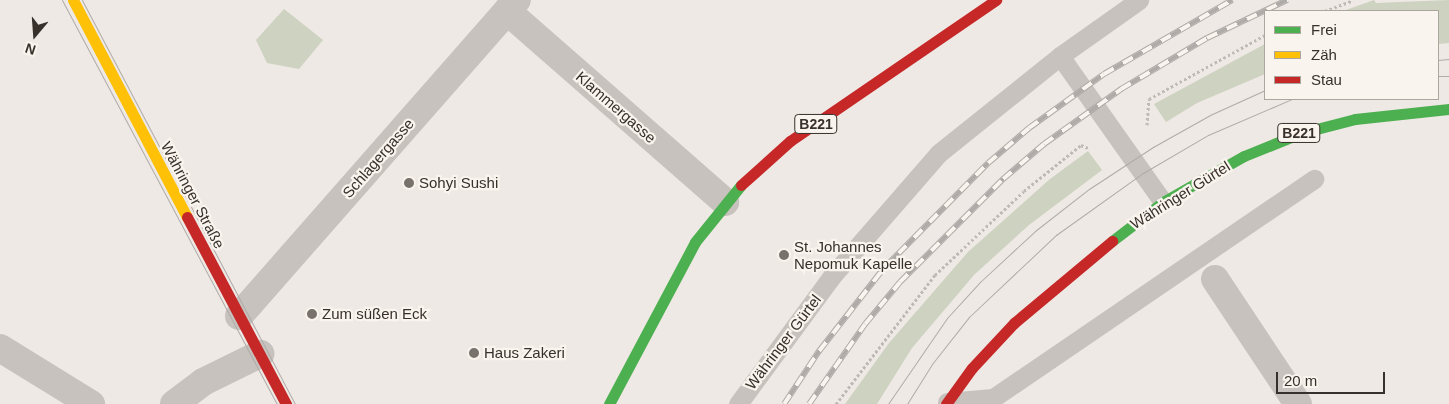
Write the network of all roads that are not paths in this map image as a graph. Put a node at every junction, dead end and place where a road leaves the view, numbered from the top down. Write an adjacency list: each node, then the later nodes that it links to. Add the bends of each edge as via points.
1 (73, 0): 11 (main road, Währinger Straße)
2 (996, 0): 8 (main road, B221, via 790,141 754,171)
3 (1139, 0): 5 (lane, Währinger Gürtel)
4 (512, 6): 8 (street, Klammergasse); 11 (street, Schlagergasse)
5 (1060, 56): 9 (lane); 19 (lane, Währinger Gürtel, via 939,153 832,276)
6 (1449, 109): 9 (main road, Währinger Gürtel / B221, via 1355,119 1301,133 1244,156)
7 (1314, 179): 14 (lane, via 993,398)
8 (725, 202): 18 (main road, B221, via 670,284)
9 (1164, 202): 14 (main road, Währinger Gürtel / B221, via 1126,229 1014,323 972,368)
10 (1215, 279): 20 (street)
11 (239, 316): 13 (main road, Währinger Straße)
12 (0, 348): 15 (street)
13 (260, 354): 16 (street, via 203,382); 17 (main road, Währinger Straße)
14 (946, 403)
15 (92, 404)
16 (174, 404)
17 (286, 404)
18 (609, 404)
19 (738, 404)
20 (1298, 404)

